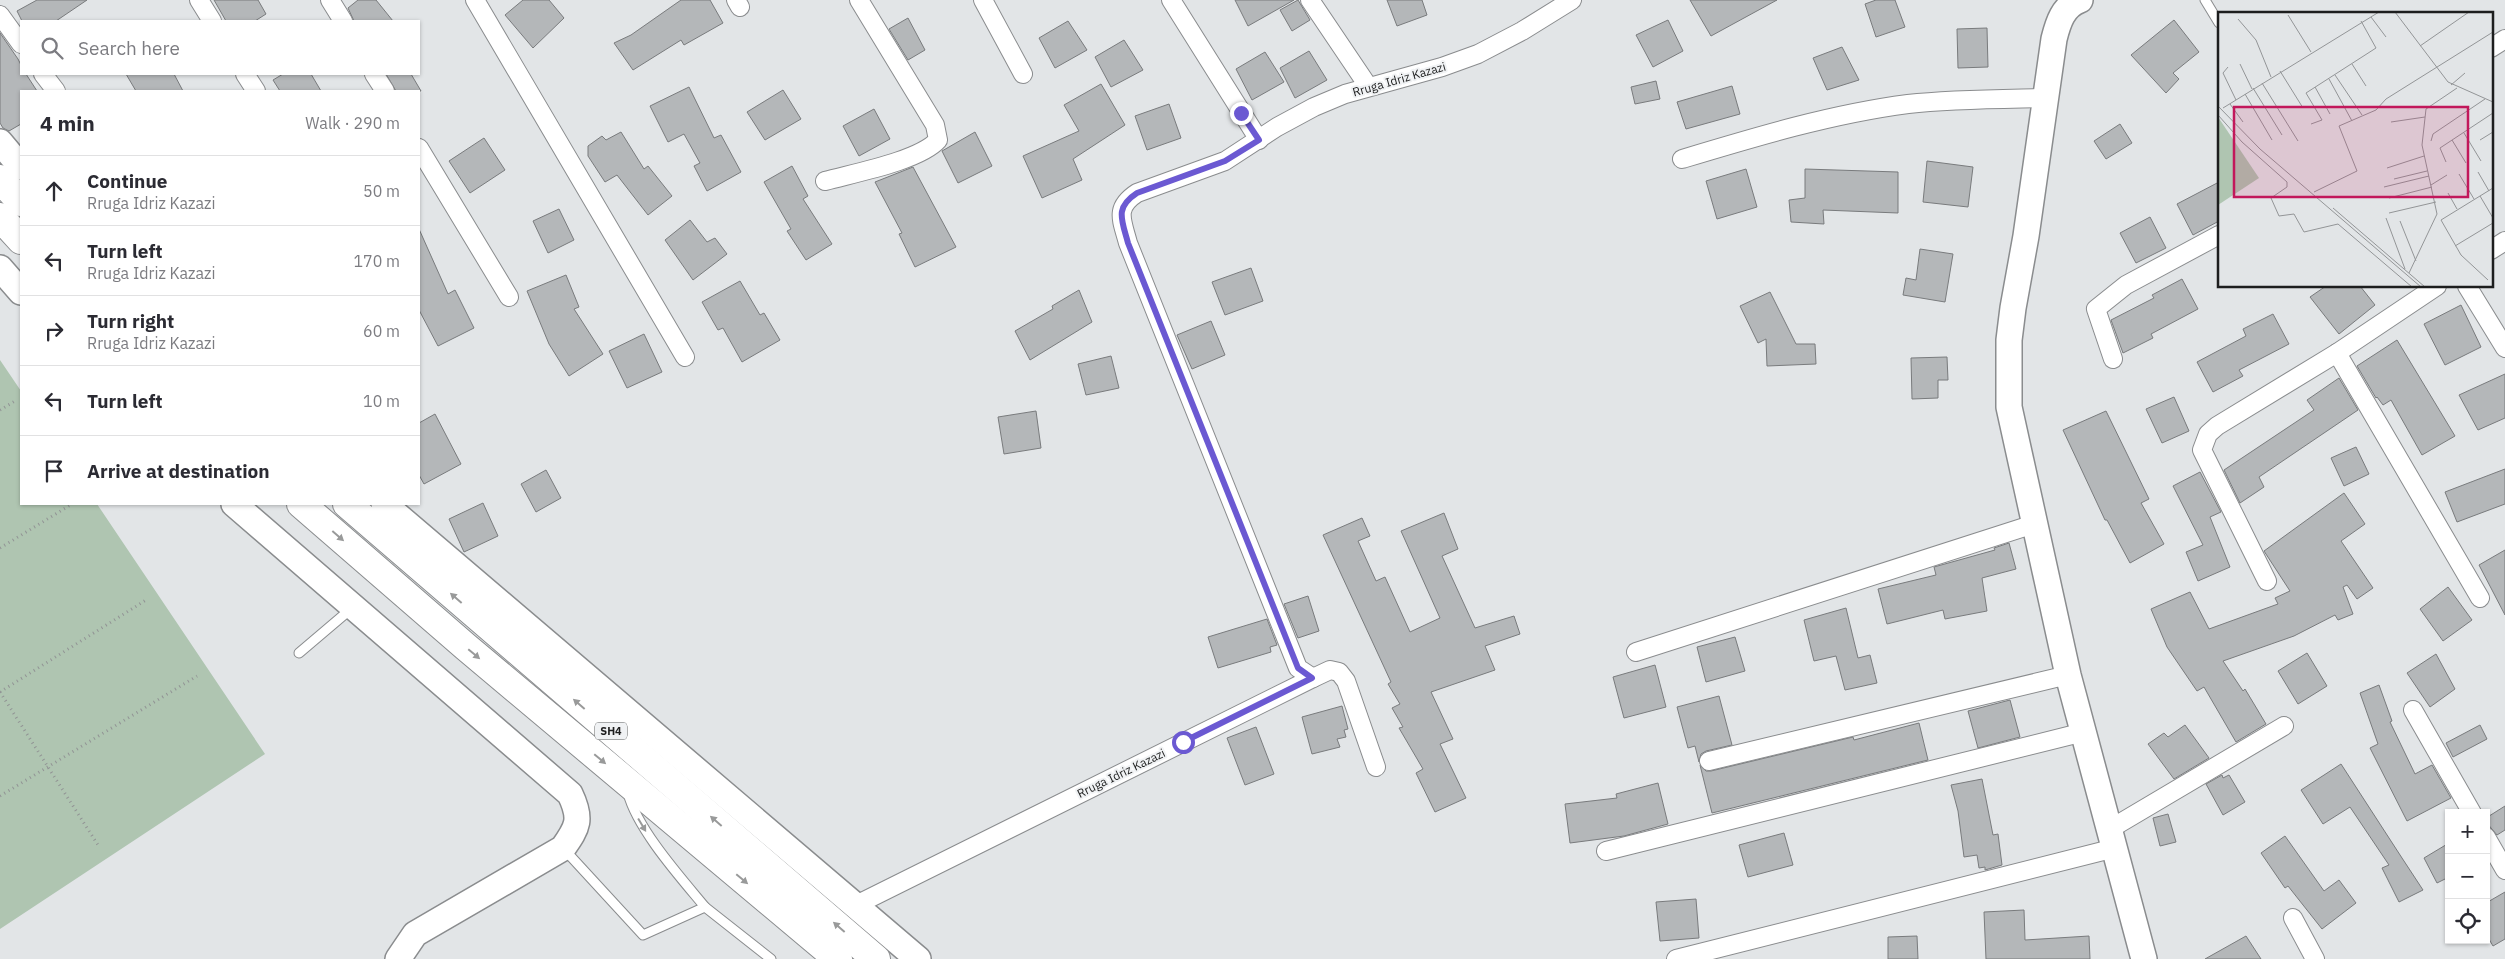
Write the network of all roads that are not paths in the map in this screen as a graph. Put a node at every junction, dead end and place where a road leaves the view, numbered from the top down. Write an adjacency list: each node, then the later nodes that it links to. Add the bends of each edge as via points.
1 (199, 0): 12 (street)
2 (330, 0): 13 (street)
3 (475, 0): 47 (street)
4 (859, 0): 33 (street, via 935,125 938,140 932,147 911,156)
5 (983, 0): 18 (street)
6 (1170, 0): 27 (street)
7 (1310, 0): 22 (street)
8 (1572, 0): 22 (street, Rruga Idriz Kazazi, via 1478,54)
9 (2080, 0): 26 (street, via 2058,21)
10 (2205, 0): 14 (lane)
11 (0, 15): 16 (street)
12 (211, 20)
13 (341, 20)
14 (2218, 21)
15 (2505, 39): 17 (street)
16 (20, 43)
17 (2492, 47)
18 (1023, 74)
19 (44, 75): 23 (street)
20 (246, 75): 24 (street)
21 (375, 75): 25 (street)
22 (1368, 86): 27 (street, Rruga Idriz Kazazi, via 1314,107)
23 (55, 90)
24 (255, 90)
25 (384, 90)
26 (2044, 98): 30 (street, via 1906,104 1752,138); 53 (street, via 2008,349 2009,407)
27 (1259, 140): 60 (street, Rruga Idriz Kazazi, via 1225,161 1137,193 1125,201 1120,215 1298,668)
28 (0, 142): 31 (street)
29 (420, 150): 44 (street)
30 (1682, 159)
31 (20, 165)
32 (0, 180): 34 (highway)
33 (825, 181)
34 (20, 201)
35 (0, 217): 37 (highway)
36 (2218, 235): 48 (street, via 2126,285 2096,309)
37 (20, 239)
38 (2505, 241): 39 (street)
39 (2492, 249)
40 (0, 268): 43 (street)
41 (2434, 288): 46 (street)
42 (2468, 288): 45 (street)
43 (20, 291)
44 (509, 297)
45 (2505, 348)
46 (2337, 353): 54 (street, via 2217,426 2208,434 2202,450); 55 (street)
47 (685, 357)
48 (2113, 359)
49 (235, 505): 56 (street)
50 (302, 505): 66 (highway, SH4, one-way to 66)
51 (348, 505): 79 (highway, SH4, one-way to 51)
52 (385, 505): 73 (street)
53 (2034, 524): 57 (street); 59 (street)
54 (2267, 581)
55 (2480, 598)
56 (354, 606): 58 (lane); 70 (street, via 570,794 578,820)
57 (1636, 652)
58 (299, 654)
59 (2068, 675): 63 (street); 64 (street)
60 (1312, 678): 65 (street, via 1330,670 1339,672 1346,681); 73 (street, Rruga Idriz Kazazi)
61 (2413, 710): 67 (street)
62 (2284, 726): 68 (street)
63 (2084, 732): 68 (street); 71 (street)
64 (1709, 761)
65 (1376, 768)
66 (624, 780): 74 (lane, one-way to 74, via 634,812 645,831); 78 (highway, SH4, one-way to 78)
67 (2470, 809)
68 (2112, 838): 81 (street); 82 (street)
69 (2490, 844): 72 (street)
70 (563, 848): 74 (lane, via 643,935); 76 (street, via 415,934)
71 (1606, 851)
72 (2505, 870)
73 (856, 905): 80 (street)
74 (705, 907): 77 (lane)
75 (2293, 918): 83 (street)
76 (398, 959)
77 (771, 959)
78 (838, 959)
79 (876, 959)
80 (918, 959)
81 (1676, 959)
82 (2144, 959)
83 (2315, 959)

